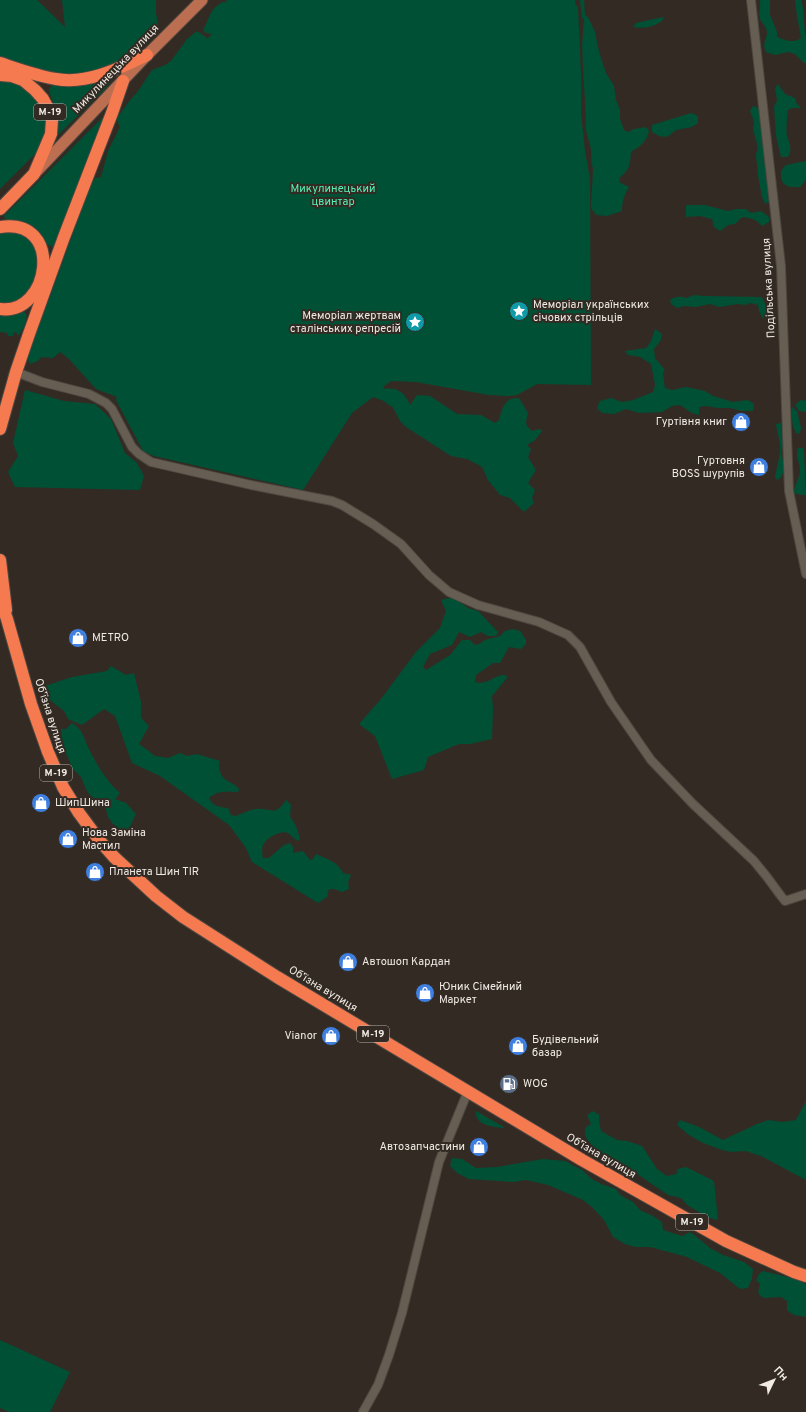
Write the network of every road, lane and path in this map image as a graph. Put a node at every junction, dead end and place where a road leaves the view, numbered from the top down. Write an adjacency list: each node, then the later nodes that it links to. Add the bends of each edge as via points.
1 (202, 0): 3 (main road, Микулинецька вулиця)
2 (751, 0): 14 (street, Подільська вулиця, via 781,266 789,491)
3 (147, 55): 4 (highway, via 110,71 71,80 57,79); 6 (main road, Микулинецька вулиця)
4 (0, 63)
5 (0, 75): 7 (highway, М-19, via 23,80 43,99 52,116 51,134)
6 (123, 81): 7 (main road, Микулинецька вулиця); 11 (highway)
7 (34, 174): 8 (highway, Микулинецька вулиця / М-19)
8 (0, 209)
9 (0, 227): 10 (highway, via 13,226 32,234 40,244 44,256 40,281 30,298 18,307)
10 (0, 309)
11 (16, 372): 12 (highway); 17 (street, via 42,382 89,394 106,403 112,409 132,447 151,462 342,505 401,544 429,575 449,592 478,605 539,622 568,635 580,647 611,702 651,760 693,804 754,861 785,901)
12 (0, 429)
13 (0, 560): 16 (highway, М-19)
14 (806, 574)
15 (0, 600): 16 (highway, М-19)
16 (7, 619): 18 (highway, Обʼїзна вулиця / М-19, via 31,704 56,772 79,813 114,857 137,880 183,917)
17 (806, 894)
18 (468, 1091): 19 (highway, Обʼїзна вулиця / М-19, via 582,1160 726,1241); 20 (street, via 439,1162 402,1313 389,1355 378,1385)
19 (806, 1276)
20 (363, 1412)

